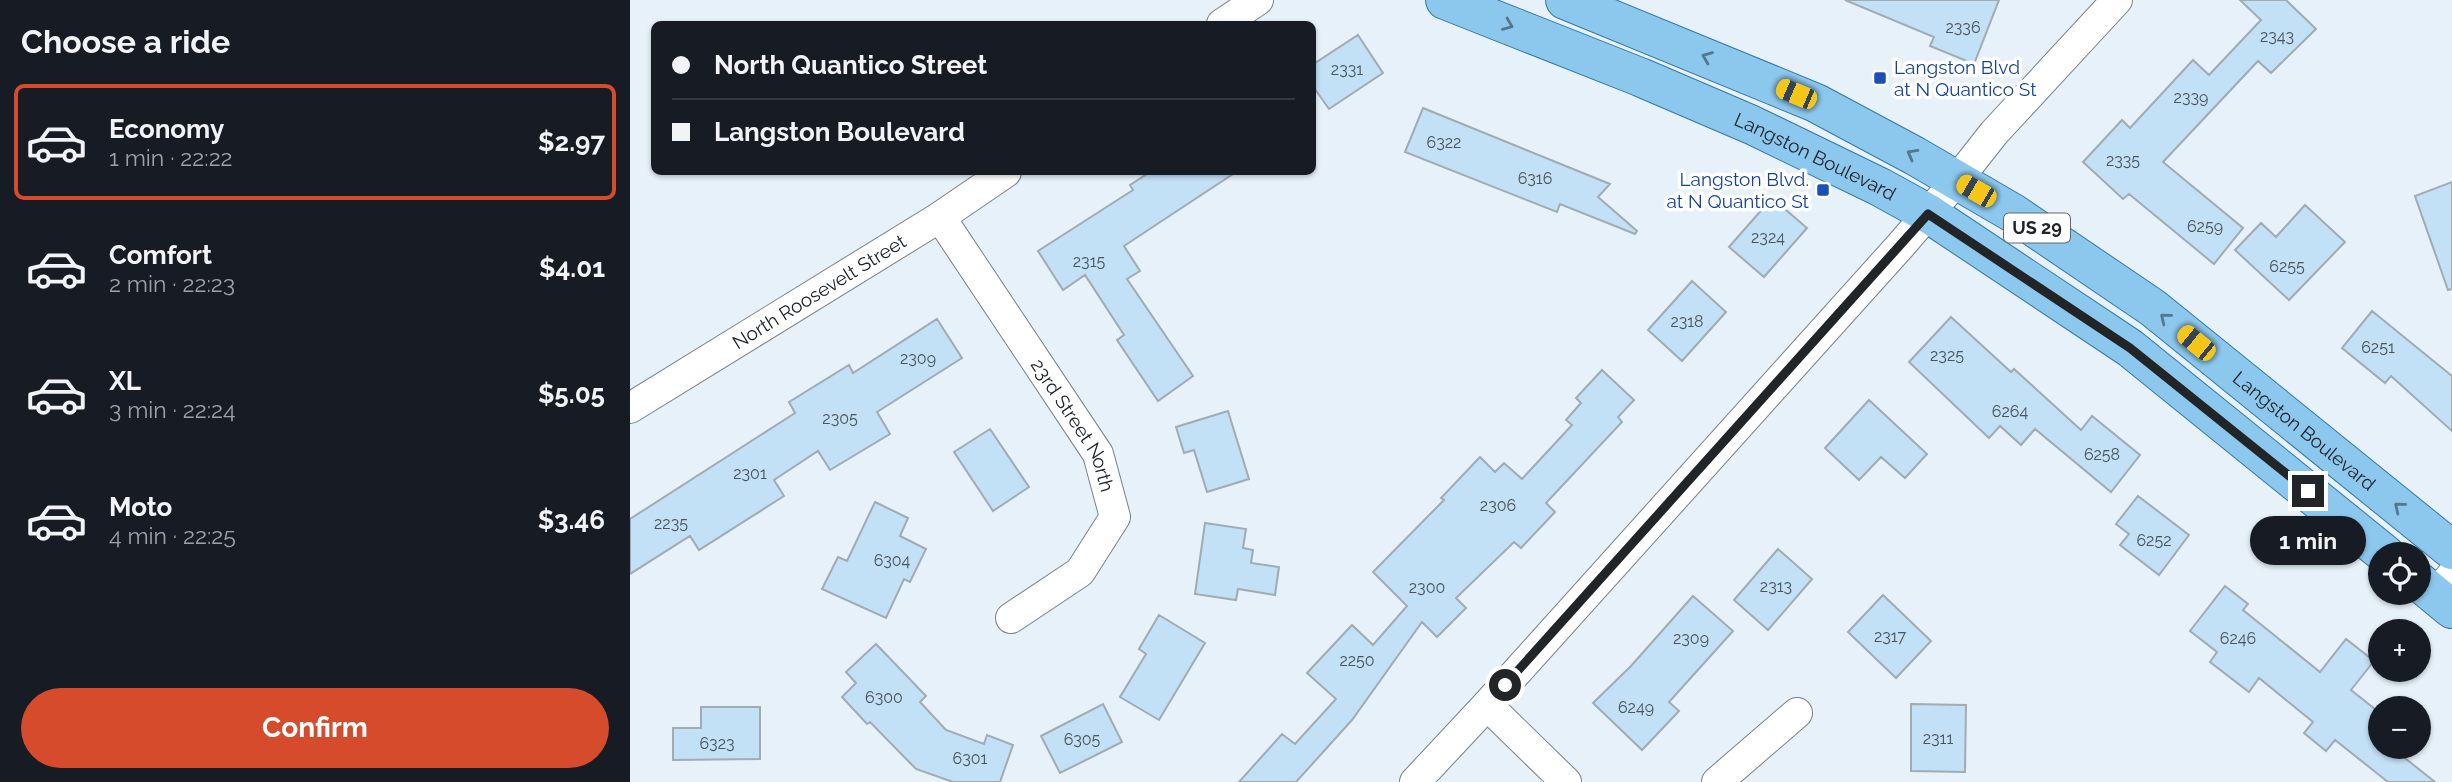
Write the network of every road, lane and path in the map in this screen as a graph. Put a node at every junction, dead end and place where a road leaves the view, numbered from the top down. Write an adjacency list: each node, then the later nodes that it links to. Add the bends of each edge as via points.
1 (1258, 0): 5 (street)
2 (1445, 0): 8 (main road, Langston Boulevard / US 29, one-way to 8, via 1752,125)
3 (1565, 0): 7 (main road, Langston Boulevard / US 29, one-way to 3, via 1816,103)
4 (2117, 0): 7 (street, via 1994,133)
5 (1226, 21)
6 (1002, 175): 9 (street, North Roosevelt Street)
7 (1957, 180): 8 (street); 12 (main road, Langston Boulevard / US 29, one-way to 7, via 2153,308)
8 (1928, 214): 11 (main road, Langston Boulevard / US 29, via 2130,348); 14 (street)
9 (940, 217): 10 (street, North Roosevelt Street); 13 (street, 23rd Street North, via 1098,454 1115,517 1080,572)
10 (630, 408)
11 (2370, 542)
12 (2452, 550)
13 (1011, 618)
14 (1487, 705): 16 (street); 17 (street)
15 (1797, 713): 18 (street)
16 (1415, 782)
17 (1566, 782)
18 (1717, 782)

